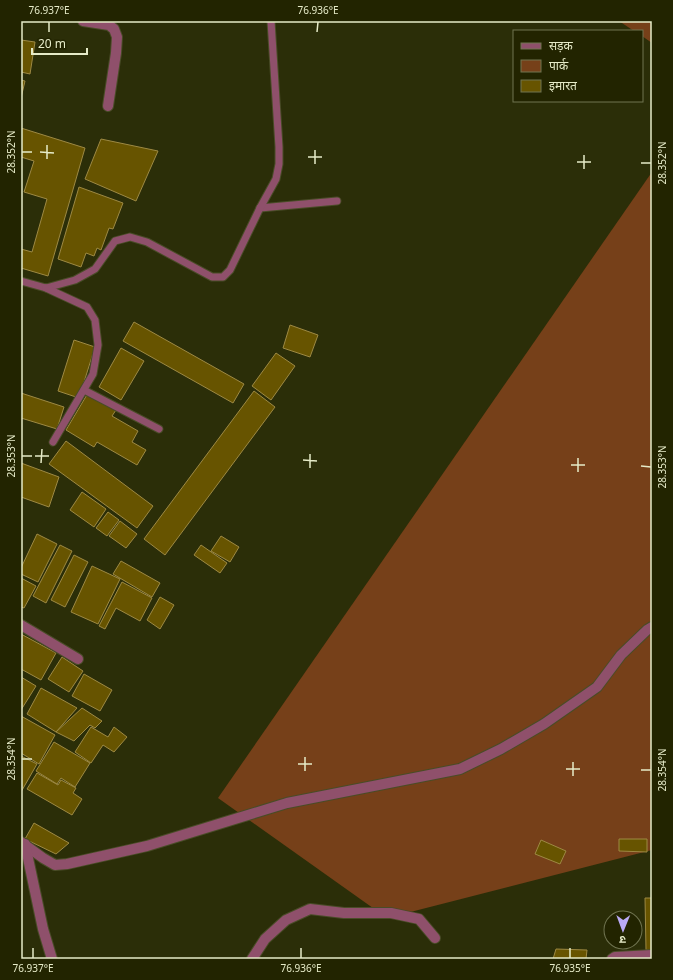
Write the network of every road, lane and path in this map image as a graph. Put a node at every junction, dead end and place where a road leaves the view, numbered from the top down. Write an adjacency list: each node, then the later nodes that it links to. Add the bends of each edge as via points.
1 (82, 21): 3 (street, via 109,26 114,29 117,38)
2 (271, 21): 5 (lane, via 280,146 279,164 276,179)
3 (108, 106)
4 (337, 201): 5 (lane)
5 (260, 208): 7 (lane, via 230,270 223,277 212,277 147,242 130,237 115,241 95,269 75,280)
6 (21, 281): 7 (lane)
7 (46, 288): 8 (lane, via 87,307 95,320 98,345 93,374)
8 (84, 390): 9 (lane); 10 (lane)
9 (159, 429)
10 (53, 442)
11 (21, 625): 13 (street)
12 (652, 627): 14 (street, via 621,655 597,687 544,724 502,749 460,768 286,803 147,846 67,864 55,865)
13 (78, 659)
14 (23, 843): 17 (street)
15 (435, 938): 18 (street, via 419,919 391,913 344,913 310,909 286,920 265,939)
16 (652, 955): 19 (street)
17 (52, 959)
18 (252, 959)
19 (612, 959)

